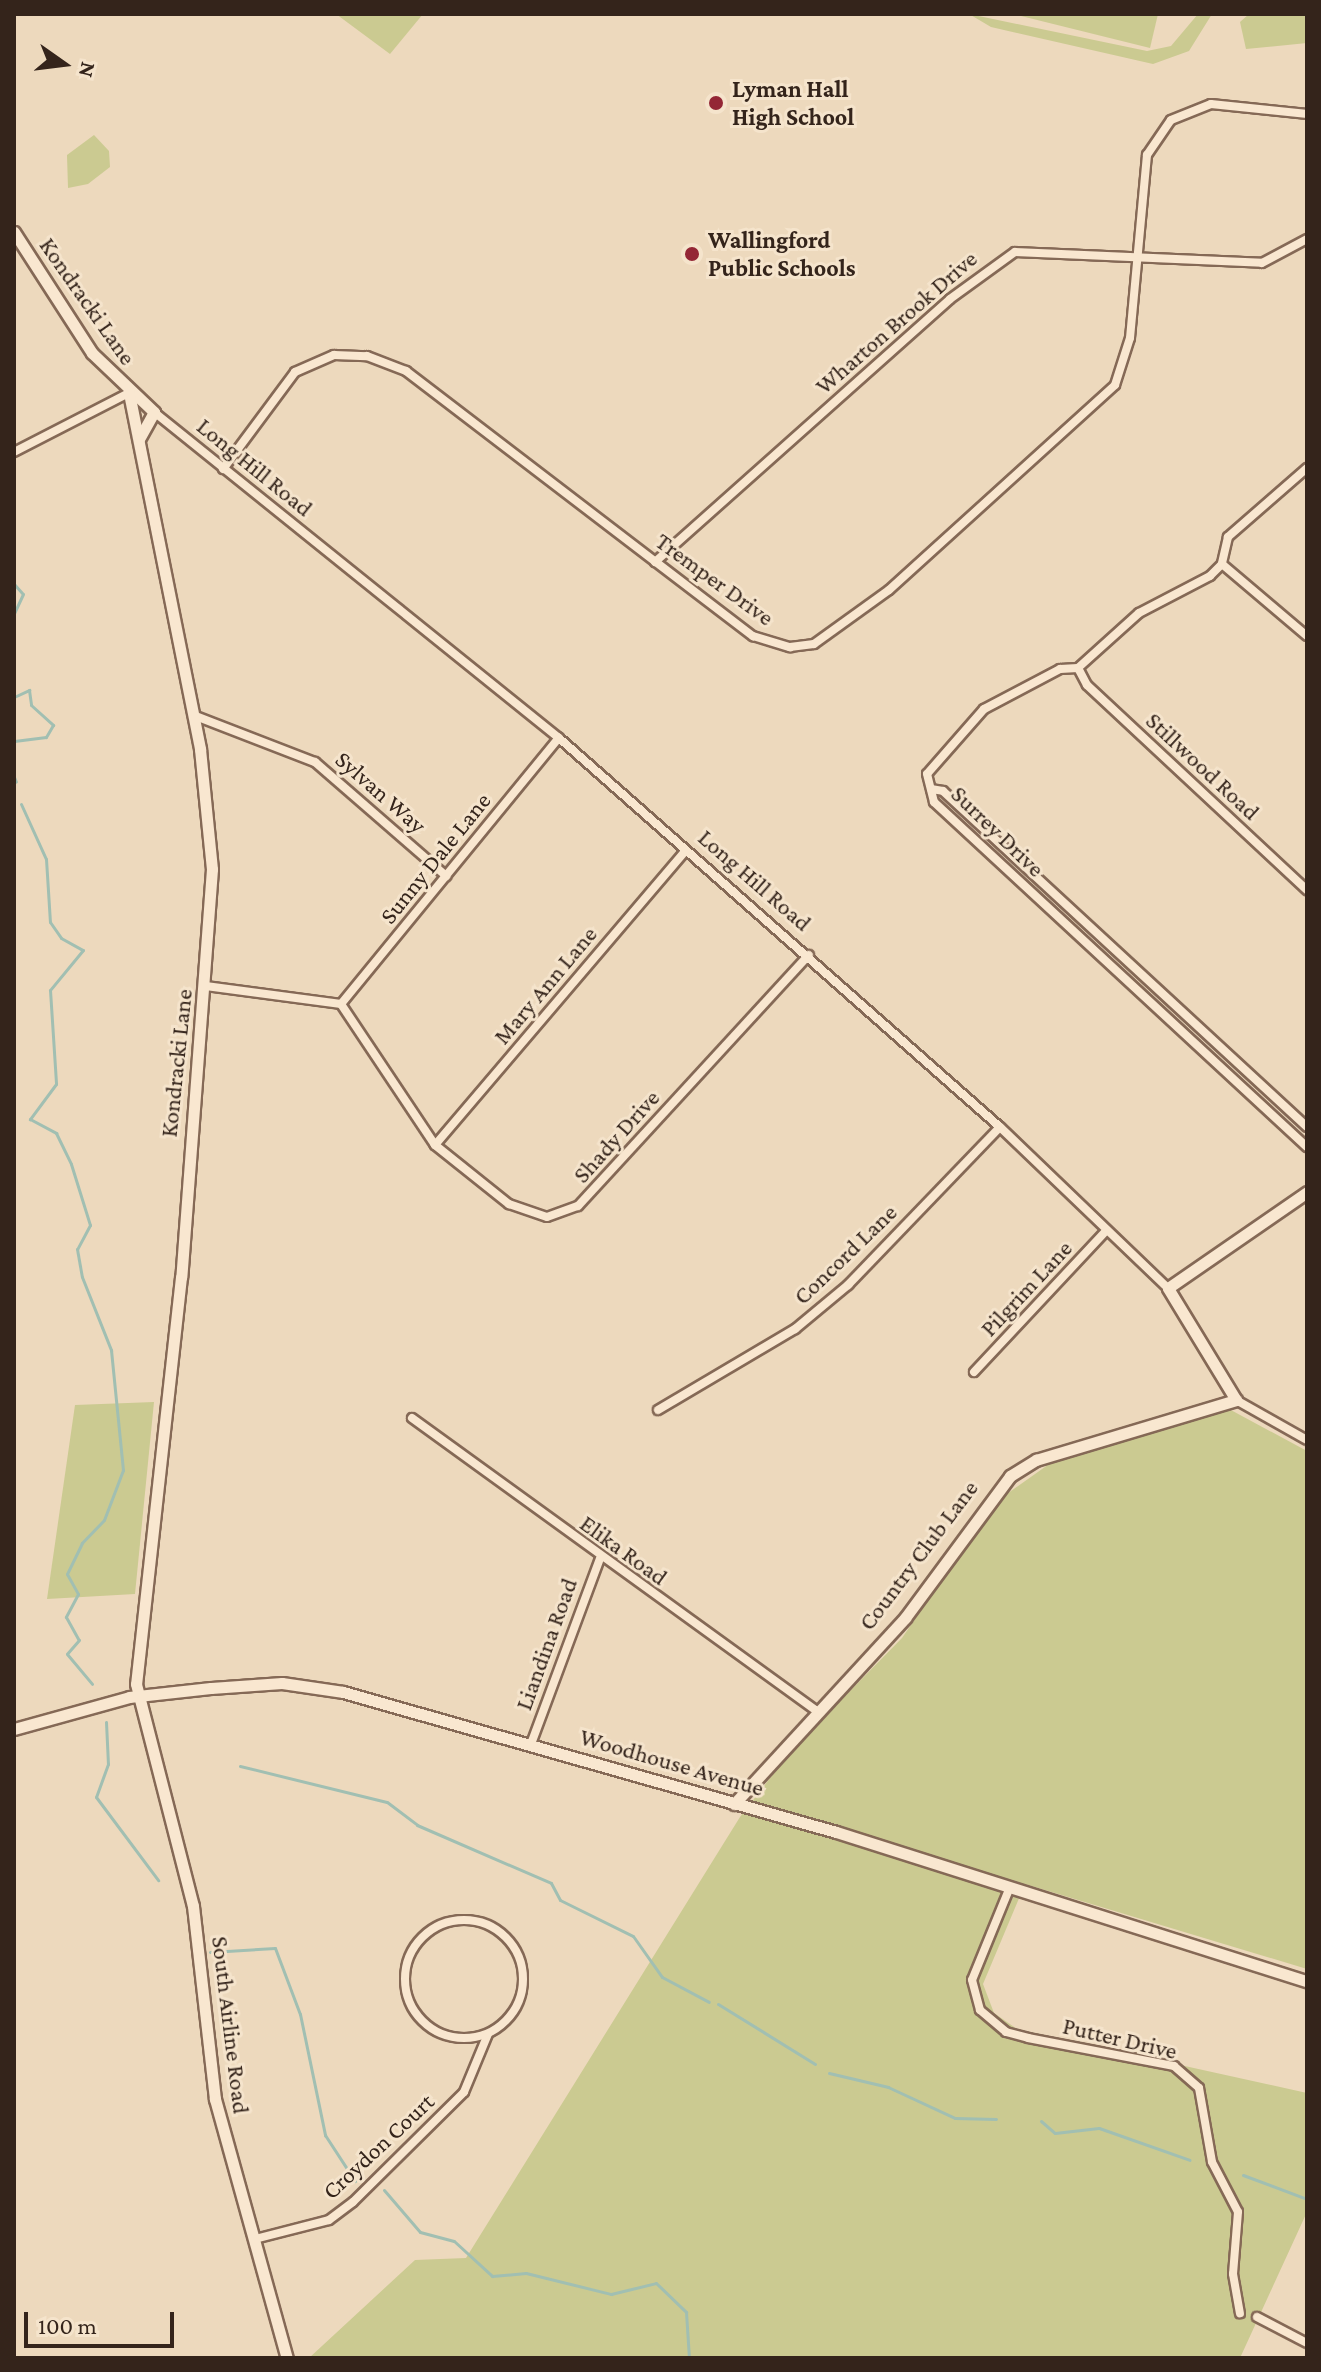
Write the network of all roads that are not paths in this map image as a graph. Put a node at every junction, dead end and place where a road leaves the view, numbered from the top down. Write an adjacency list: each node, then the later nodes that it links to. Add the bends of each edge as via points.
1 (1307, 114): 4 (street, Tremper Drive, via 1211,104 1171,120 1147,155)
2 (14, 232): 5 (main road, Kondracki Lane, via 92,353)
3 (1307, 239): 4 (street, Wharton Brook Drive, via 1262,263)
4 (1136, 255): 11 (street, Wharton Brook Drive, via 1041,248 997,262); 11 (street, Tremper Drive, via 1126,358 1110,392 834,635 803,647 767,642)
5 (129, 393): 6 (main road, Long Hill Road); 7 (main road, Kondracki Lane); 8 (street)
6 (154, 412): 7 (main road); 10 (street, Long Hill Road)
7 (139, 439): 15 (main road, Kondracki Lane)
8 (14, 452)
9 (1307, 468): 12 (street, via 1228,537)
10 (223, 469): 11 (street, Tremper Drive, via 295,372 334,355 367,356 406,371); 16 (street, Long Hill Road)
11 (655, 562)
12 (1222, 564): 13 (street); 14 (street, via 1139,613)
13 (1307, 636)
14 (1078, 668): 17 (street, via 1060,669 984,709 932,764); 20 (street, Stillwood Road, via 1087,685)
15 (193, 715): 19 (street, Sylvan Way, via 315,762); 22 (main road, Kondracki Lane, via 212,851)
16 (559, 738): 18 (street, Long Hill Road); 19 (street, Sunny Dale Lane)
17 (931, 789): 25 (street, Surrey Drive, via 943,791); 27 (street, Surrey Drive, via 934,802)
18 (686, 850): 21 (street, Long Hill Road); 26 (street, Mary Ann Lane)
19 (446, 876): 23 (street, Sunny Dale Lane)
20 (1307, 890)
21 (809, 955): 24 (street, Long Hill Road); 26 (street, Shady Drive, via 578,1206 547,1217 509,1204)
22 (206, 986): 23 (street); 37 (main road, Kondracki Lane)
23 (341, 1004): 26 (street, Shady Drive)
24 (1000, 1127): 29 (street, Long Hill Road); 33 (street, Concord Lane, via 848,1285 795,1329)
25 (1307, 1127)
26 (435, 1145)
27 (1307, 1147)
28 (1307, 1192): 30 (main road)
29 (1106, 1231): 30 (street, Long Hill Road); 31 (street, Pilgrim Lane)
30 (1168, 1288): 32 (main road, Long Hill Road)
31 (974, 1372)
32 (1236, 1400): 35 (street, Long Hill Road); 38 (main road, Country Club Lane, via 1036,1460 1010,1476 905,1618)
33 (658, 1410)
34 (412, 1418): 36 (street, Elika Road)
35 (1307, 1440)
36 (600, 1558): 38 (street, Elika Road); 40 (street, Liandina Road)
37 (139, 1696): 39 (main road, Woodhouse Avenue); 40 (main road, Woodhouse Avenue, via 300,1685 388,1701); 45 (main road, South Airline Road, via 193,1906 213,2089)
38 (815, 1710): 41 (main road, Country Club Lane)
39 (14, 1729)
40 (531, 1744): 41 (main road, Woodhouse Avenue)
41 (734, 1804): 42 (main road, Woodhouse Avenue)
42 (1010, 1887): 43 (main road, Woodhouse Avenue); 46 (street, Putter Drive, via 972,1980 980,2010 1028,2038 1174,2066 1199,2088 1212,2162 1238,2212 1233,2274)
43 (1307, 1981)
44 (488, 2034): 44 (street, Croydon Court, via 519,2001 518,1956 486,1924 441,1925 409,1957 410,2003 442,2034); 45 (street, Croydon Court, via 464,2092 353,2202 329,2220)
45 (255, 2239): 49 (main road, South Airline Road)
46 (1240, 2313)
47 (1257, 2317): 48 (street)
48 (1307, 2343)
49 (287, 2358)

